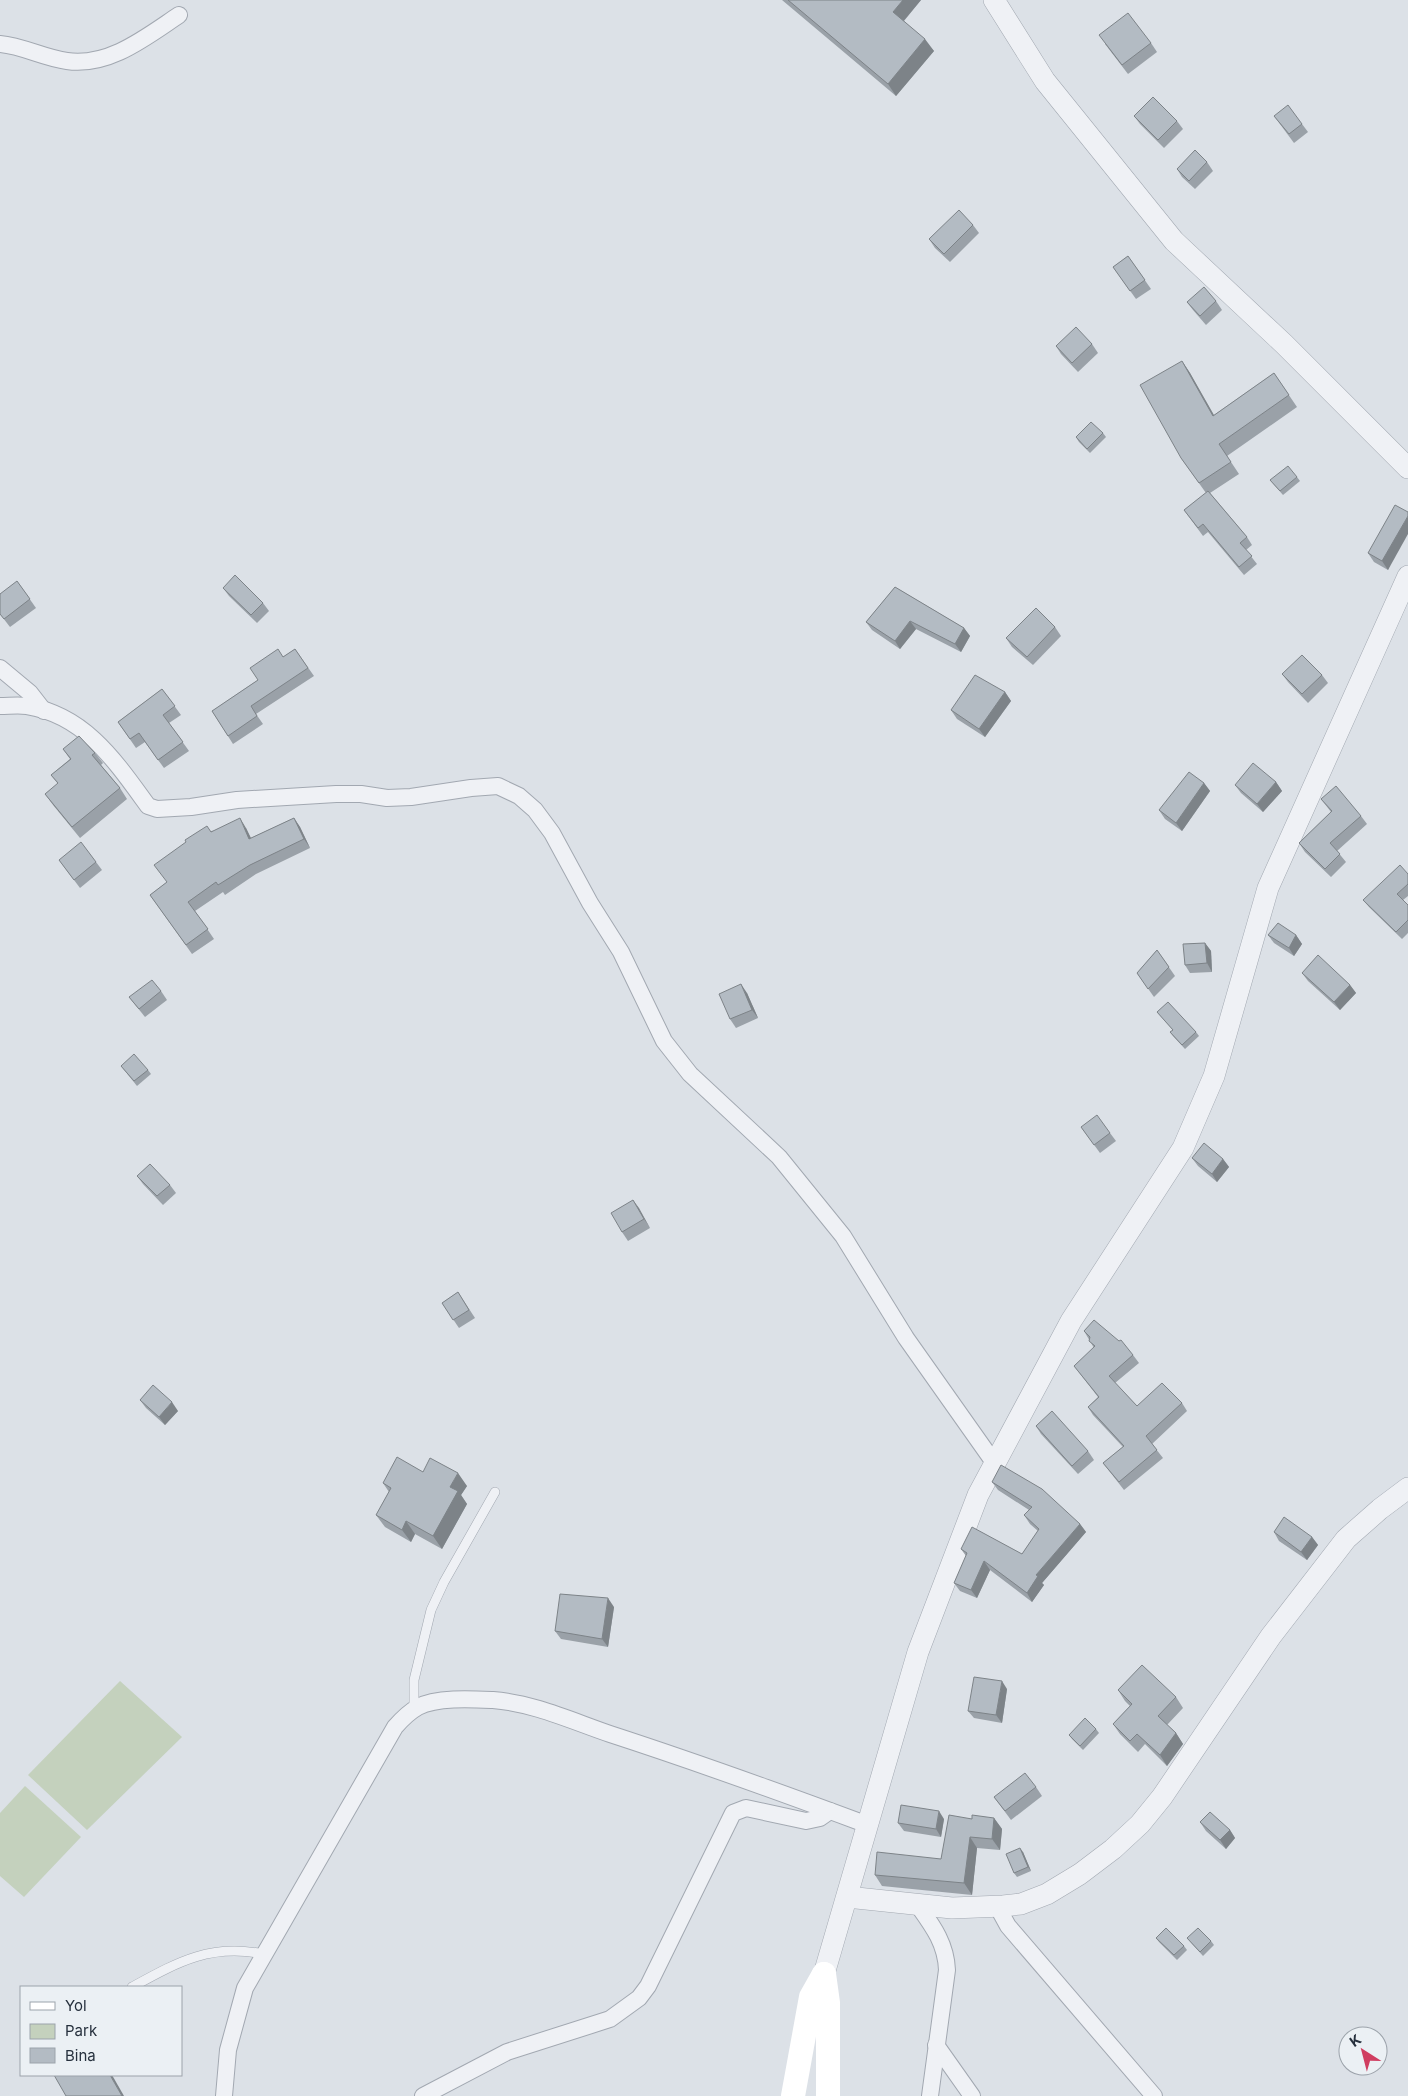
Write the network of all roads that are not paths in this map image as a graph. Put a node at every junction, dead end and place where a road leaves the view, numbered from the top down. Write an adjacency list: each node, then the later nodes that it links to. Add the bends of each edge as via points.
1 (994, 0): 4 (street, via 1045,81 1174,241 1284,344)
2 (179, 15): 3 (street, via 135,44 99,59 68,61)
3 (0, 44)
4 (1408, 468)
5 (1408, 576): 9 (street, via 1268,888 1214,1076 1184,1148 1071,1321)
6 (0, 668): 8 (street, via 30,693)
7 (0, 706): 8 (street, via 26,706)
8 (44, 711): 9 (street, via 87,732 109,754 148,806 157,809 314,795 411,797 498,786 519,796 535,810 552,833 621,952 664,1041 690,1074 779,1157 844,1236 906,1338)
9 (995, 1464): 14 (street, via 978,1495 918,1652)
10 (1408, 1488): 17 (street, via 1346,1539 1271,1636 1162,1797 1140,1824 1114,1849 1047,1894 1021,1904)
11 (495, 1492): 12 (lane, via 431,1610 414,1680)
12 (414, 1710): 13 (street, via 437,1702 468,1699 495,1700 527,1707 696,1762); 18 (street, via 395,1726)
13 (830, 1811): 14 (street); 23 (street, via 820,1818 806,1820 746,1808 733,1813 648,1986 639,1998 610,2019 507,2052)
14 (868, 1825): 15 (street)
15 (847, 1897): 16 (street); 19 (street)
16 (917, 1904): 17 (street, via 952,1908); 21 (street, via 943,1943 946,1958)
17 (996, 1906): 28 (street, via 1008,1926)
18 (263, 1954): 20 (lane, via 244,1950 196,1956); 22 (street, via 245,1988 234,2023)
19 (824, 1974): 24 (main road, via 811,1997); 25 (main road, via 828,2003)
20 (134, 1986)
21 (936, 2045): 26 (street); 27 (street)
22 (224, 2096)
23 (423, 2096)
24 (793, 2096)
25 (828, 2096)
26 (930, 2096)
27 (972, 2096)
28 (1154, 2096)

